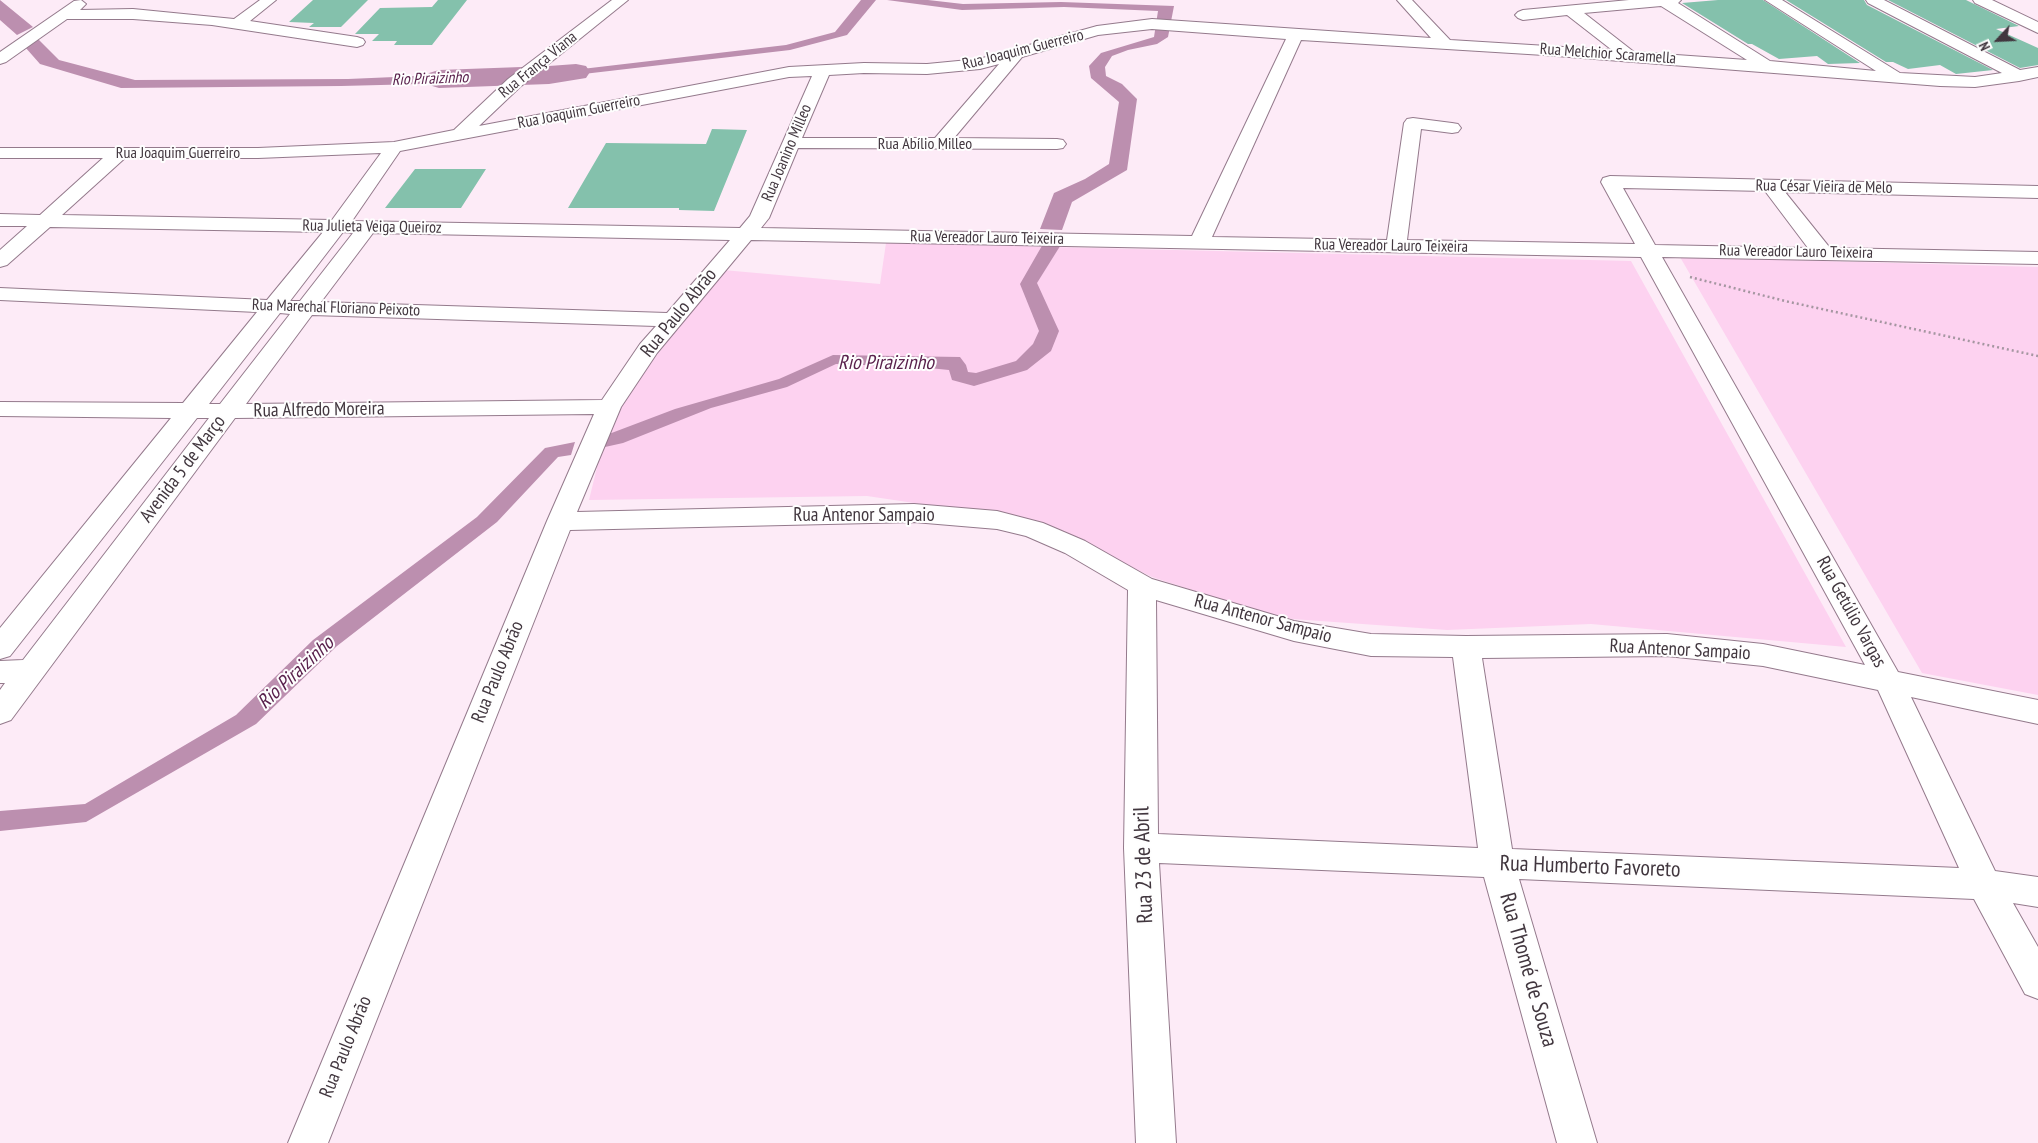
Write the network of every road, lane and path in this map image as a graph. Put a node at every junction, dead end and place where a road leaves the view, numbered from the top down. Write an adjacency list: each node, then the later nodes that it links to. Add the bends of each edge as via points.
1 (85, 0): 12 (street)
2 (269, 0): 14 (street)
3 (621, 0): 30 (street, Rua França Viana, via 514,83)
4 (1404, 0): 19 (street)
5 (1515, 0): 13 (street)
6 (1669, 0): 10 (street); 24 (street)
7 (1772, 0): 28 (street)
8 (1873, 0): 27 (street)
9 (1980, 0): 16 (street)
10 (1614, 3): 11 (street)
11 (1570, 10): 13 (street); 22 (street)
12 (64, 15): 14 (street, via 133,14); 23 (street)
13 (1523, 15): 20 (street)
14 (237, 24): 18 (street)
15 (1176, 25): 17 (street, Rua Melchior Scaramella); 21 (street, Rua Joaquim Guerreiro, via 1152,24 1097,31)
16 (2038, 28)
17 (1296, 35): 19 (street, Rua Melchior Scaramella); 45 (street)
18 (357, 42)
19 (1445, 44): 20 (street, Rua Melchior Scaramella)
20 (1544, 50): 22 (street, Rua Melchior Scaramella)
21 (1016, 54): 25 (street, Rua Joaquim Guerreiro, via 958,67); 32 (street)
22 (1630, 56): 24 (street, Rua Melchior Scaramella)
23 (0, 59)
24 (1767, 66): 28 (street, Rua Melchior Scaramella)
25 (823, 69): 30 (street, Rua Joaquim Guerreiro, via 756,77); 31 (street, Rua Joanino Milleo)
26 (2038, 72): 27 (street, Rua Melchior Scaramella)
27 (2020, 76): 28 (street, Rua Melchior Scaramella, via 1975,82)
28 (1899, 77)
29 (1452, 128): 46 (street, via 1413,123)
30 (459, 135): 34 (street, Rua Joaquim Guerreiro)
31 (792, 144): 32 (street, Rua Abílio Milleo); 44 (street, Rua Joanino Milleo, via 760,218)
32 (940, 144): 33 (street, Rua Abílio Milleo)
33 (1057, 144)
34 (394, 147): 36 (street, Rua Joaquim Guerreiro, via 258,153); 42 (street, Avenida 5 de Março)
35 (0, 153): 36 (street, Rua Joaquim Guerreiro)
36 (120, 153): 41 (street)
37 (1610, 182): 38 (street, Rua César Vieira de Melo); 49 (street, Rua Getúlio Vargas)
38 (1772, 186): 39 (street, Rua César Vieira de Melo); 47 (street)
39 (2038, 192)
40 (0, 220): 41 (street, Rua Julieta Veiga Queiroz)
41 (46, 222): 42 (street, Rua Julieta Veiga Queiroz); 50 (street)
42 (338, 226): 43 (street, Rua Julieta Veiga Queiroz); 52 (street, Avenida 5 de Março)
43 (367, 227): 44 (street, Rua Julieta Veiga Queiroz); 53 (street, Avenida 5 de Março)
44 (745, 234): 45 (street, Rua Vereador Lauro Teixeira); 54 (street, Rua Paulo Abrão)
45 (1200, 241): 46 (street, Rua Vereador Lauro Teixeira)
46 (1396, 246): 49 (street, Rua Vereador Lauro Teixeira)
47 (1823, 253): 48 (street, Rua Vereador Lauro Teixeira); 49 (street, Rua Vereador Lauro Teixeira)
48 (2038, 258)
49 (1654, 260): 55 (path, via 1784,301); 66 (street, Rua Getúlio Vargas)
50 (0, 261)
51 (0, 294): 52 (street, Rua Marechal Floriano Peixoto)
52 (274, 306): 53 (street, Rua Marechal Floriano Peixoto); 58 (street, Avenida 5 de Março)
53 (307, 308): 54 (street, Rua Marechal Floriano Peixoto); 59 (street, Avenida 5 de Março)
54 (672, 320): 56 (street, Rua Paulo Abrão)
55 (2038, 356)
56 (609, 407): 59 (street, Rua Alfredo Moreira); 60 (street, Rua Paulo Abrão)
57 (0, 409): 58 (street, Rua Alfredo Moreira)
58 (191, 410): 59 (street, Rua Alfredo Moreira); 63 (street, Avenida 5 de Março)
59 (227, 411): 64 (street, Avenida 5 de Março)
60 (560, 522): 61 (street, Rua Antenor Sampaio, via 914,513 996,520 1034,529 1076,547); 74 (street, Rua Paulo Abrão)
61 (1142, 586): 62 (street, Rua Antenor Sampaio, via 1294,631 1371,645); 69 (street, Rua 23 de Abril)
62 (1466, 647): 66 (street, Rua Antenor Sampaio, via 1667,645 1763,654); 70 (street, Rua Thomé de Souza)
63 (0, 648)
64 (31, 671): 65 (street); 67 (street, Avenida 5 de Março)
65 (0, 672)
66 (1889, 682): 68 (street, Rua Antenor Sampaio); 71 (street, Rua Getúlio Vargas)
67 (0, 712)
68 (2038, 712)
69 (1141, 848): 70 (street, Rua Humberto Favoreto); 75 (street, Rua 23 de Abril)
70 (1497, 863): 71 (street, Rua Humberto Favoreto); 76 (street, Rua Thomé de Souza)
71 (1984, 884): 72 (street, Rua Humberto Favoreto); 73 (street, Rua Getúlio Vargas)
72 (2038, 892)
73 (2038, 982)
74 (308, 1143)
75 (1156, 1143)
76 (1577, 1143)

